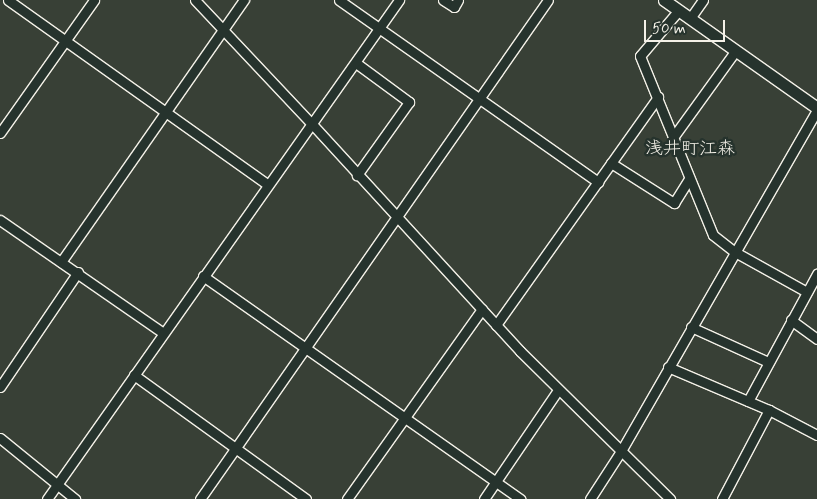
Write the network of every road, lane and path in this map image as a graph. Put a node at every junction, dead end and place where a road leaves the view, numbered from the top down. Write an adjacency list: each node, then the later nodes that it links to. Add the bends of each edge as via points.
1 (8, 0): 16 (street)
2 (94, 0): 16 (street)
3 (195, 0): 15 (street)
4 (244, 0): 15 (street)
5 (339, 0): 14 (street)
6 (398, 0): 14 (street)
7 (442, 0): 8 (street, via 454,7)
8 (458, 0)
9 (548, 0): 19 (street)
10 (664, 0): 12 (street)
11 (703, 0): 13 (street)
12 (679, 10): 13 (street); 20 (street, via 640,56)
13 (691, 17): 17 (street)
14 (380, 27): 18 (street); 19 (street)
15 (224, 30): 22 (street); 23 (street)
16 (66, 41): 22 (street); 24 (street)
17 (736, 50): 21 (street); 25 (street)
18 (356, 63): 23 (street); 27 (street, via 410,102)
19 (479, 97): 29 (street); 31 (street)
20 (658, 97): 25 (street); 26 (street)
21 (817, 109): 33 (street)
22 (166, 113): 30 (street); 34 (street)
23 (312, 124): 27 (street); 30 (street)
24 (0, 133)
25 (674, 136): 28 (street)
26 (611, 163): 28 (street, via 674,203); 29 (street)
27 (357, 174): 31 (street)
28 (689, 179): 33 (street, via 713,235)
29 (598, 182): 41 (street)
30 (267, 184): 37 (street)
31 (396, 217): 39 (street); 45 (street)
32 (0, 220): 34 (street)
33 (735, 252): 38 (street); 42 (street)
34 (61, 262): 35 (street)
35 (78, 272): 43 (street); 49 (street)
36 (817, 274): 38 (street)
37 (204, 276): 43 (street); 45 (street)
38 (807, 292): 40 (street)
39 (482, 309): 41 (street); 53 (street)
40 (791, 320): 44 (street); 46 (street)
41 (496, 325): 50 (street)
42 (691, 327): 46 (street); 47 (street)
43 (164, 333): 48 (street)
44 (817, 339)
45 (306, 349): 53 (street); 56 (street)
46 (768, 362): 51 (street)
47 (668, 367): 51 (street); 57 (street)
48 (134, 375): 56 (street); 59 (street)
49 (0, 387)
50 (558, 390): 57 (street); 58 (street)
51 (748, 401): 52 (street)
52 (769, 410): 54 (street); 69 (street)
53 (404, 418): 58 (street); 64 (street)
54 (817, 435)
55 (0, 438): 59 (street)
56 (236, 448): 62 (street); 63 (street)
57 (621, 451): 67 (street); 68 (street)
58 (496, 482): 65 (street); 66 (street)
59 (57, 485): 60 (street); 61 (street)
60 (47, 499)
61 (75, 499)
62 (200, 499)
63 (306, 499)
64 (347, 499)
65 (484, 499)
66 (520, 499)
67 (590, 499)
68 (670, 499)
69 (722, 499)

